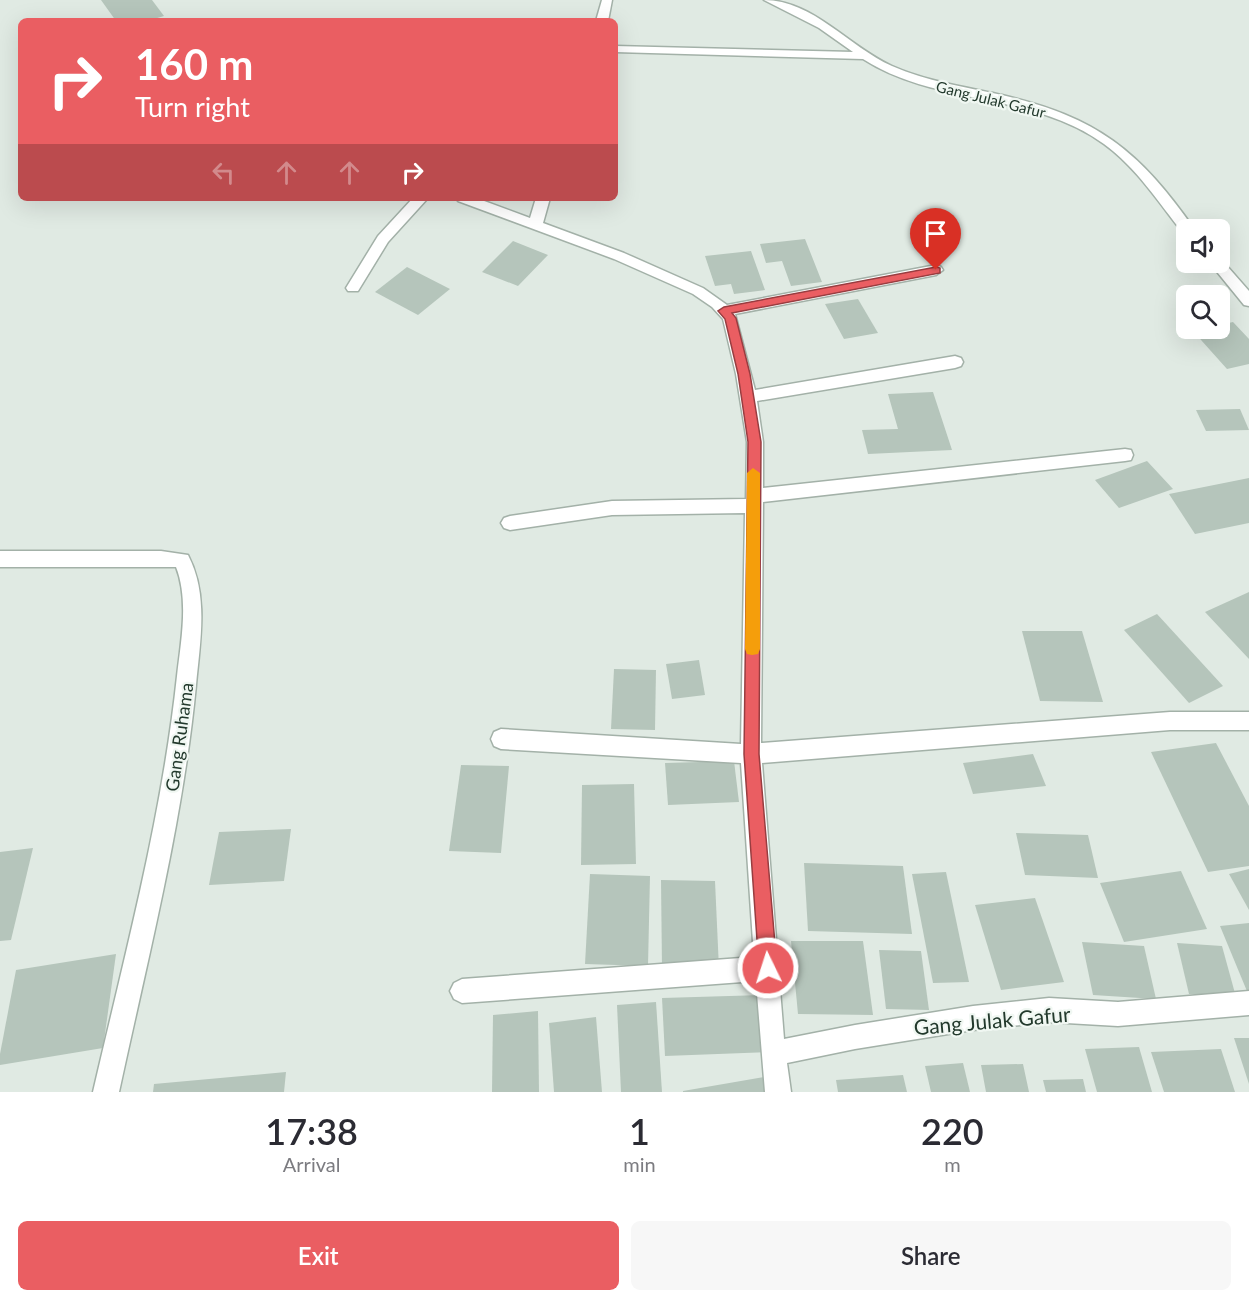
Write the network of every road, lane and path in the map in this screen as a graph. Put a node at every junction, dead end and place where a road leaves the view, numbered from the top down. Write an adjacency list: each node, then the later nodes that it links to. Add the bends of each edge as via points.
1 (607, 0): 3 (street)
2 (769, 0): 5 (street, Gang Julak Gafur, via 823,26)
3 (603, 18)
4 (618, 50): 5 (street)
5 (865, 56): 9 (street, Gang Julak Gafur, via 894,72 1030,107 1094,132 1126,157)
6 (418, 201): 13 (street, via 383,239)
7 (471, 201): 10 (street)
8 (542, 201): 10 (street)
9 (1179, 219)
10 (535, 225): 15 (street, via 698,291)
11 (936, 270): 15 (street)
12 (1225, 273): 14 (street)
13 (353, 288)
14 (1249, 301)
15 (724, 311): 17 (street, via 730,318)
16 (955, 362): 17 (street)
17 (748, 397): 19 (street, via 754,442)
18 (1125, 455): 19 (street)
19 (753, 501): 20 (street, via 612,508); 24 (street)
20 (510, 523)
21 (0, 559): 29 (street, Gang Ruhama, via 161,558 182,560 190,574 191,632 176,774)
22 (1249, 721): 24 (street, via 1170,721)
23 (501, 739): 24 (street)
24 (752, 754): 25 (street)
25 (768, 968): 26 (street); 28 (street)
26 (462, 991)
27 (1249, 1003): 28 (street, Gang Julak Gafur, via 1118,1014 1049,1010 973,1018 855,1036)
28 (773, 1054): 30 (street)
29 (106, 1092)
30 (778, 1092)

